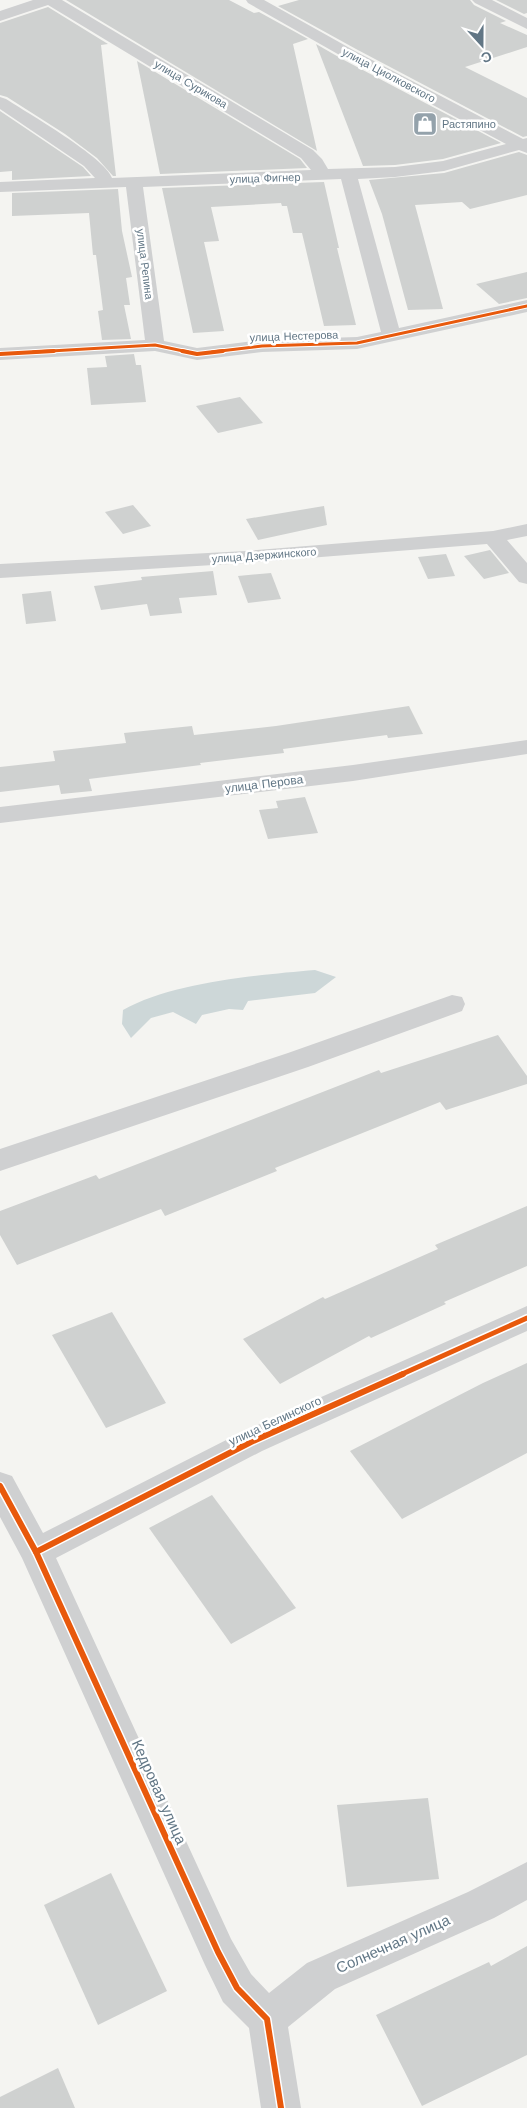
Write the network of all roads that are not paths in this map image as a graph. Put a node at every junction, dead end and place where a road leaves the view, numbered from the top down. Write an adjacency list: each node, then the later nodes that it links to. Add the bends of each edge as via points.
1 (50, 0): 4 (street); 9 (street, улица Сурикова, via 307,154)
2 (253, 0): 7 (street, улица Циолковского)
3 (480, 0): 5 (street)
4 (0, 16)
5 (527, 24)
6 (0, 102): 11 (street, via 90,162 103,175)
7 (525, 145): 8 (street, улица Фигнер, via 444,166)
8 (348, 175): 9 (street, улица Фигнер); 14 (street)
9 (323, 176): 10 (street, улица Фигнер)
10 (134, 182): 11 (street, улица Фигнер); 15 (street, улица Репина)
11 (104, 184): 12 (street, улица Фигнер)
12 (0, 187)
13 (527, 306): 14 (street, улица Нестерова)
14 (391, 335): 15 (street, улица Нестерова, via 370,342 262,346 196,354)
15 (155, 345): 16 (street, улица Нестерова)
16 (0, 354)
17 (527, 530): 18 (street, улица Дзержинского)
18 (493, 537): 19 (street, улица Дзержинского); 20 (street)
19 (0, 572)
20 (527, 577)
21 (527, 747): 22 (street, улица Перова, via 352,773)
22 (0, 816)
23 (452, 1004): 24 (street, via 298,1060)
24 (0, 1160)
25 (527, 1318): 27 (street, улица Белинского, via 251,1442)
26 (0, 1486): 27 (street, Кедровая улица)
27 (36, 1552): 29 (street, Кедровая улица, via 218,1952 237,1988)
28 (527, 1880): 29 (street, Солнечная улица, via 481,1905 320,1976)
29 (267, 2019): 30 (street)
30 (281, 2108)

